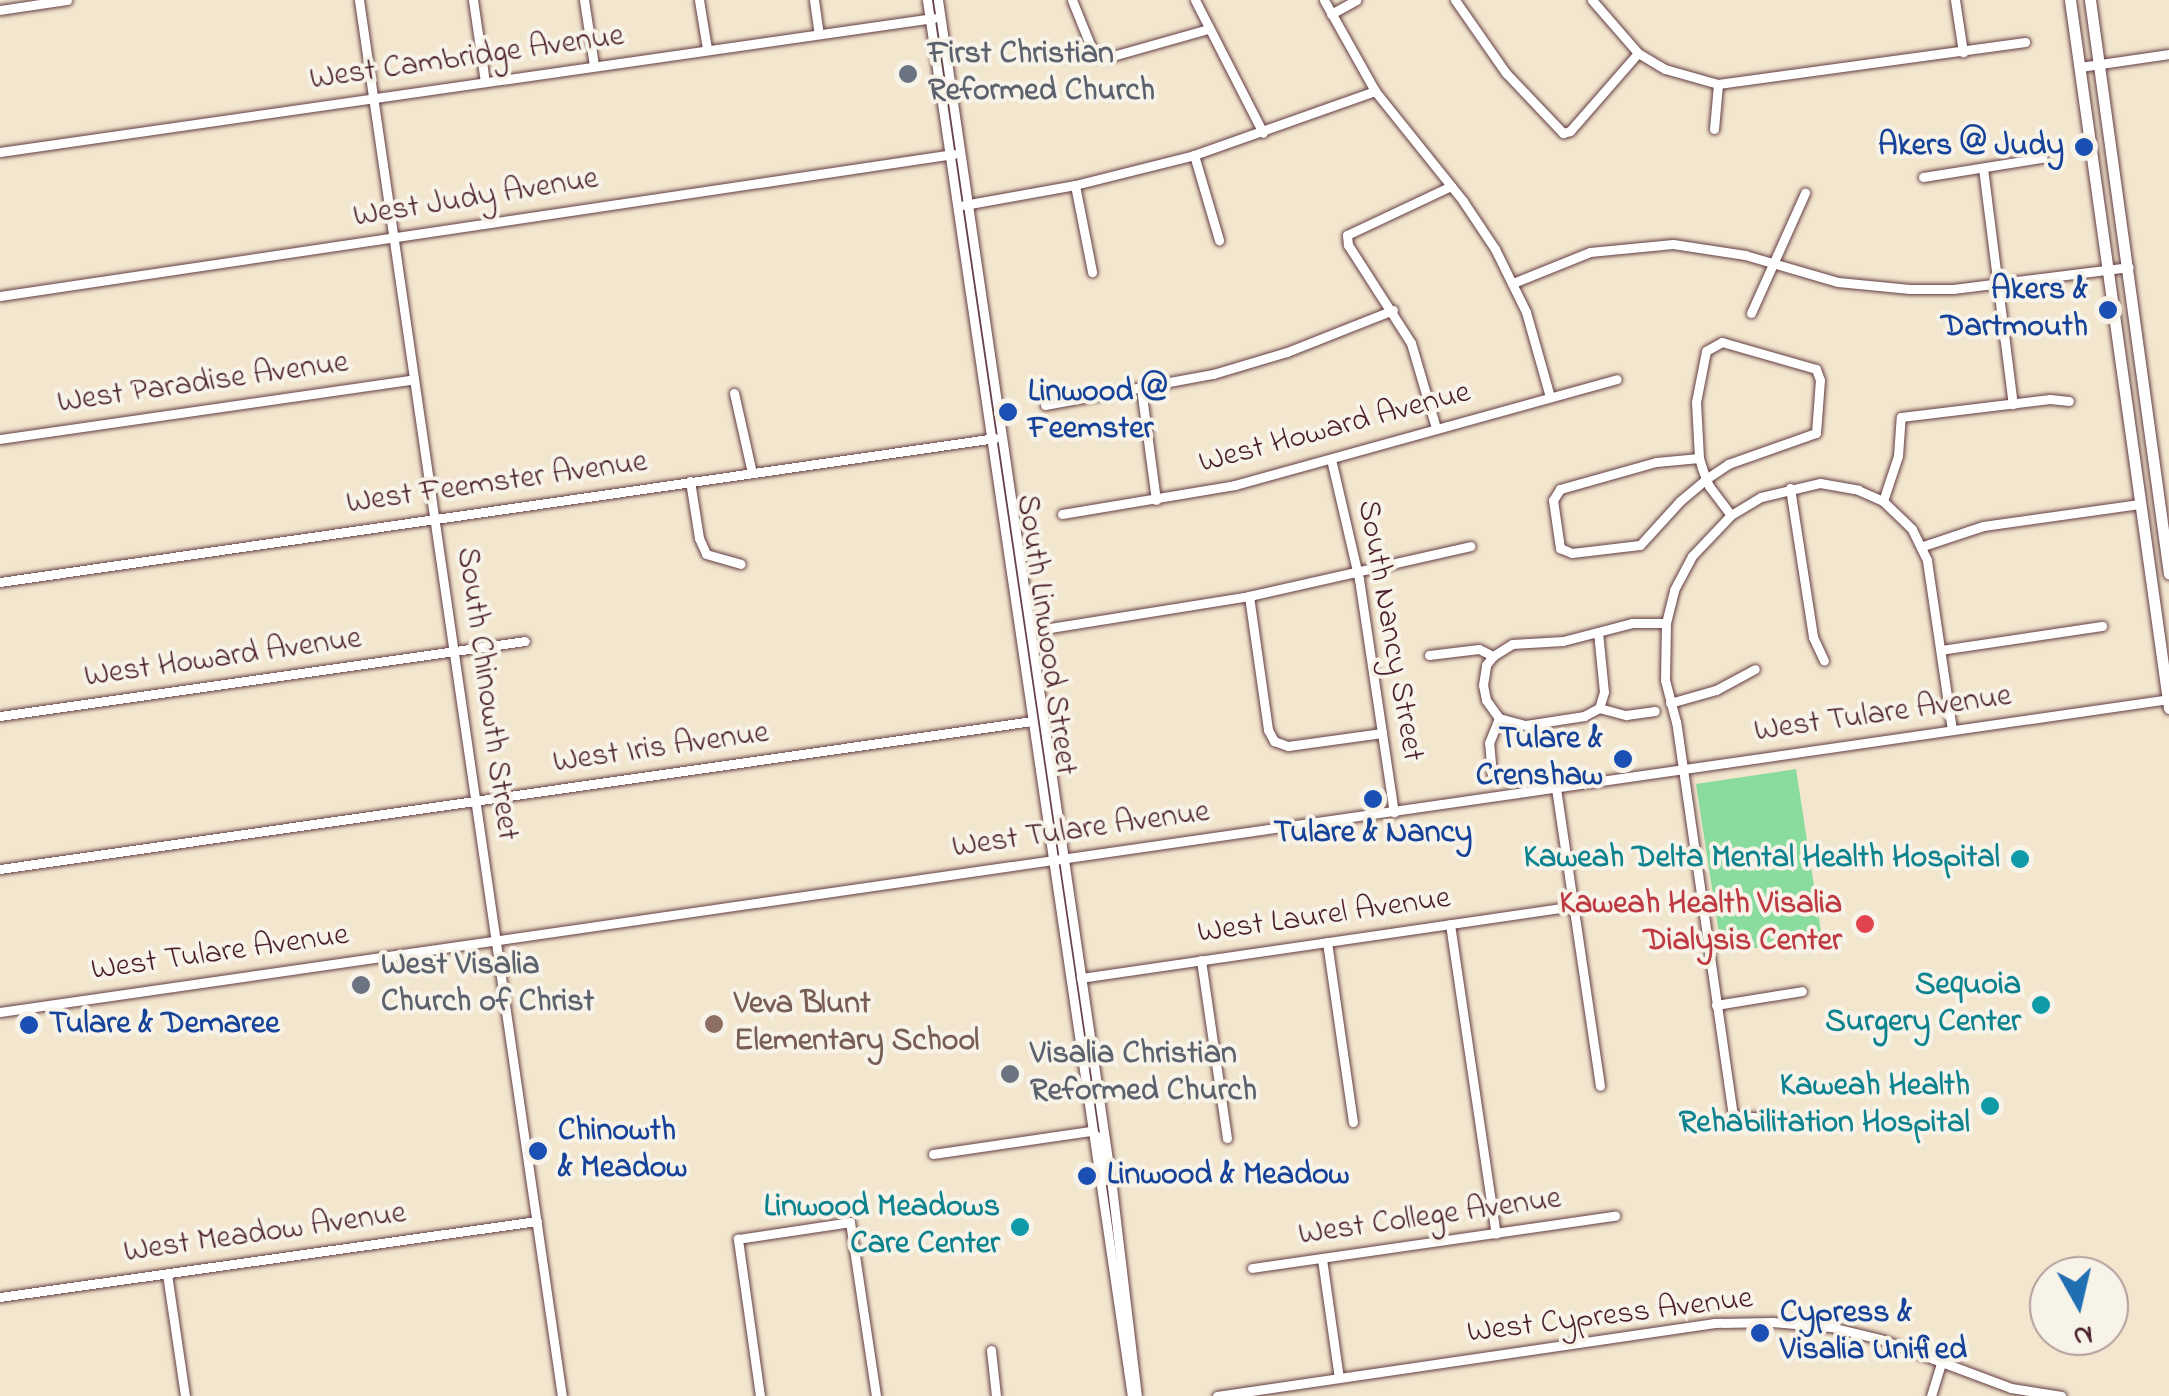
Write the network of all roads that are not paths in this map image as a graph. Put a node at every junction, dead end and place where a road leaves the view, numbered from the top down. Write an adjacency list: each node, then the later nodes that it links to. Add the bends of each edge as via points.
1 (67, 0): 18 (street)
2 (359, 0): 36 (street, South Chinowth Street)
3 (473, 0): 33 (street)
4 (584, 0): 31 (street)
5 (699, 0): 25 (street)
6 (814, 0): 22 (street)
7 (927, 0): 20 (street, South Linwood Street)
8 (938, 0): 20 (street, South Linwood Street)
9 (1072, 0): 24 (street)
10 (1194, 0): 21 (street)
11 (1324, 0): 19 (street)
12 (1356, 0): 19 (street)
13 (1456, 0): 27 (street, via 1506,73 1562,134)
14 (1592, 0): 27 (street)
15 (1955, 0): 26 (street)
16 (2070, 0): 32 (main road)
17 (2090, 0): 30 (main road)
18 (0, 10)
19 (1331, 14): 35 (street)
20 (936, 18): 22 (street, West Cambridge Avenue); 40 (street, South Linwood Street)
21 (1208, 29): 24 (street, via 1109,57); 38 (street)
22 (819, 34): 25 (street, West Cambridge Avenue)
23 (2025, 42): 26 (street)
24 (1091, 46): 29 (street)
25 (707, 49): 31 (street, West Cambridge Avenue)
26 (1963, 52): 34 (street)
27 (1638, 53): 34 (street, via 1665,69)
28 (2169, 54): 30 (street)
29 (1068, 56)
30 (2099, 64): 32 (street); 52 (main road)
31 (594, 65): 33 (street, West Cambridge Avenue)
32 (2080, 67): 53 (main road)
33 (485, 82): 36 (street, West Cambridge Avenue)
34 (1718, 84): 37 (street)
35 (1374, 92): 38 (street); 46 (street)
36 (373, 98): 39 (street, West Cambridge Avenue); 49 (street, South Chinowth Street)
37 (1714, 129)
38 (1263, 132): 41 (street)
39 (0, 152)
40 (955, 154): 48 (street, South Linwood Street); 49 (street, West Judy Avenue)
41 (1194, 155): 45 (street); 50 (street)
42 (2042, 158): 43 (street)
43 (1983, 168): 44 (street); 56 (street)
44 (1923, 176)
45 (1075, 185): 48 (street); 54 (street)
46 (1451, 186): 55 (street); 58 (street, via 1347,235)
47 (1805, 193): 51 (street)
48 (963, 205): 69 (street, South Linwood Street)
49 (393, 236): 57 (street, West Judy Avenue); 60 (street, South Chinowth Street)
50 (1219, 240)
51 (1771, 263): 55 (street, via 1716,248 1628,246 1590,252); 56 (street, via 1864,286); 59 (street)
52 (2129, 267): 53 (street); 87 (main road)
53 (2110, 270): 56 (street); 79 (main road)
54 (1092, 272)
55 (1513, 283): 64 (street)
56 (1998, 284): 66 (street)
57 (0, 296)
58 (1393, 310): 62 (street, via 1287,352); 68 (street, via 1426,383)
59 (1751, 313)
60 (414, 379): 70 (street, West Paradise Avenue); 82 (street, South Chinowth Street)
61 (1617, 379): 64 (street, West Howard Avenue)
62 (1141, 388): 67 (street); 77 (street)
63 (734, 393): 73 (street)
64 (1550, 397): 68 (street, West Howard Avenue)
65 (2069, 401): 66 (street)
66 (2014, 404): 78 (street, via 1901,417 1898,456)
67 (1045, 405)
68 (1436, 428): 72 (street, West Howard Avenue)
69 (997, 438): 73 (street, West Feemster Avenue); 92 (street, South Linwood Street); 108 (street, South Linwood Street)
70 (0, 439)
71 (1699, 458): 74 (street); 74 (street, via 1656,462 1560,489 1553,500 1560,548 1572,553 1640,545); 74 (street, via 1696,387 1714,343 1816,369 1816,433 1755,452)
72 (1332, 459): 77 (street, West Howard Avenue); 86 (street, South Nancy Street)
73 (752, 473): 75 (street, West Feemster Avenue)
74 (1706, 479): 81 (street)
75 (690, 482): 82 (street, West Feemster Avenue); 85 (street, via 706,554)
76 (1790, 488): 78 (street, via 1820,482); 81 (street); 99 (street, via 1814,636)
77 (1156, 500): 80 (street, West Howard Avenue)
78 (1883, 501): 84 (street)
79 (2139, 504): 84 (street, via 1984,526); 101 (main road)
80 (1062, 514)
81 (1731, 515): 90 (street, via 1692,556)
82 (434, 518): 88 (street, West Feemster Avenue); 96 (street, South Chinowth Street)
83 (1470, 546): 86 (street)
84 (1923, 546): 95 (street)
85 (741, 564)
86 (1357, 568): 89 (street); 110 (street, South Nancy Street)
87 (2169, 574)
88 (0, 582)
89 (1249, 596): 92 (street); 110 (street, via 1274,741 1288,746)
90 (1666, 623): 93 (street, via 1632,622); 102 (street)
91 (2102, 626): 95 (street)
92 (1031, 631): 103 (street, South Linwood Street)
93 (1598, 632): 98 (street, via 1512,644); 104 (street, via 1604,692)
94 (525, 642): 96 (street, West Howard Avenue)
95 (1941, 650): 109 (street)
96 (453, 652): 106 (street, West Howard Avenue); 114 (street, South Chinowth Street)
97 (1429, 655): 98 (street, via 1479,649)
98 (1493, 656): 107 (street, via 1483,685)
99 (1824, 660)
100 (1754, 669): 102 (street, via 1716,690)
101 (2168, 702): 109 (street, West Tulare Avenue)
102 (1670, 703): 111 (street)
103 (1042, 707): 108 (street); 116 (street, South Linwood Street)
104 (1599, 708): 105 (street, via 1626,716); 107 (street, via 1526,725)
105 (1655, 711)
106 (0, 716)
107 (1500, 718): 112 (street, via 1490,744)
108 (1032, 721): 114 (street, West Iris Avenue); 116 (street, South Linwood Street)
109 (1952, 730): 111 (street, West Tulare Avenue)
110 (1382, 733): 115 (street, South Nancy Street)
111 (1680, 770): 113 (street, West Tulare Avenue); 126 (street)
112 (1492, 775)
113 (1556, 788): 115 (street, West Tulare Avenue); 118 (street)
114 (476, 800): 117 (street, West Iris Avenue); 120 (street, South Chinowth Street)
115 (1394, 812): 116 (street, West Tulare Avenue)
116 (1058, 859): 120 (street, West Tulare Avenue); 123 (street, South Linwood Street); 125 (street, South Linwood Street)
117 (0, 868)
118 (1574, 906): 119 (street, West Laurel Avenue); 128 (street)
119 (1450, 924): 121 (street, West Laurel Avenue); 137 (street)
120 (497, 939): 127 (street, West Tulare Avenue); 136 (street, South Chinowth Street)
121 (1327, 942): 122 (street, West Laurel Avenue); 130 (street)
122 (1201, 960): 123 (street, West Laurel Avenue); 132 (street)
123 (1081, 978): 125 (street); 134 (street, South Linwood Street)
124 (1802, 990): 126 (street)
125 (1071, 995): 131 (street, South Linwood Street)
126 (1716, 1005): 129 (street, via 1733,1116)
127 (0, 1012)
128 (1600, 1086)
129 (1788, 1119)
130 (1353, 1122)
131 (1090, 1132): 133 (street); 134 (street, via 1098,1137); 150 (street, South Linwood Street)
132 (1227, 1138)
133 (933, 1154)
134 (1112, 1187): 150 (street, South Linwood Street)
135 (1615, 1216): 137 (street, West College Avenue)
136 (537, 1220): 140 (street, West Meadow Avenue); 146 (street, South Chinowth Street)
137 (1496, 1234): 138 (street, West College Avenue)
138 (1322, 1259): 139 (street, West College Avenue); 144 (street)
139 (1252, 1268)
140 (167, 1274): 141 (street, West Meadow Avenue); 145 (street)
141 (0, 1297)
142 (990, 1350): 149 (street)
143 (1941, 1363): 144 (street, West Cypress Avenue, via 1832,1327 1715,1323); 152 (street); 153 (street, West Cypress Avenue, via 2012,1388)
144 (1339, 1378): 151 (street, West Cypress Avenue)
145 (184, 1396)
146 (562, 1396)
147 (760, 1396): 148 (street, via 738,1239 850,1222)
148 (876, 1396)
149 (996, 1396)
150 (1135, 1396)
151 (1217, 1396)
152 (1931, 1396)
153 (2060, 1396)

